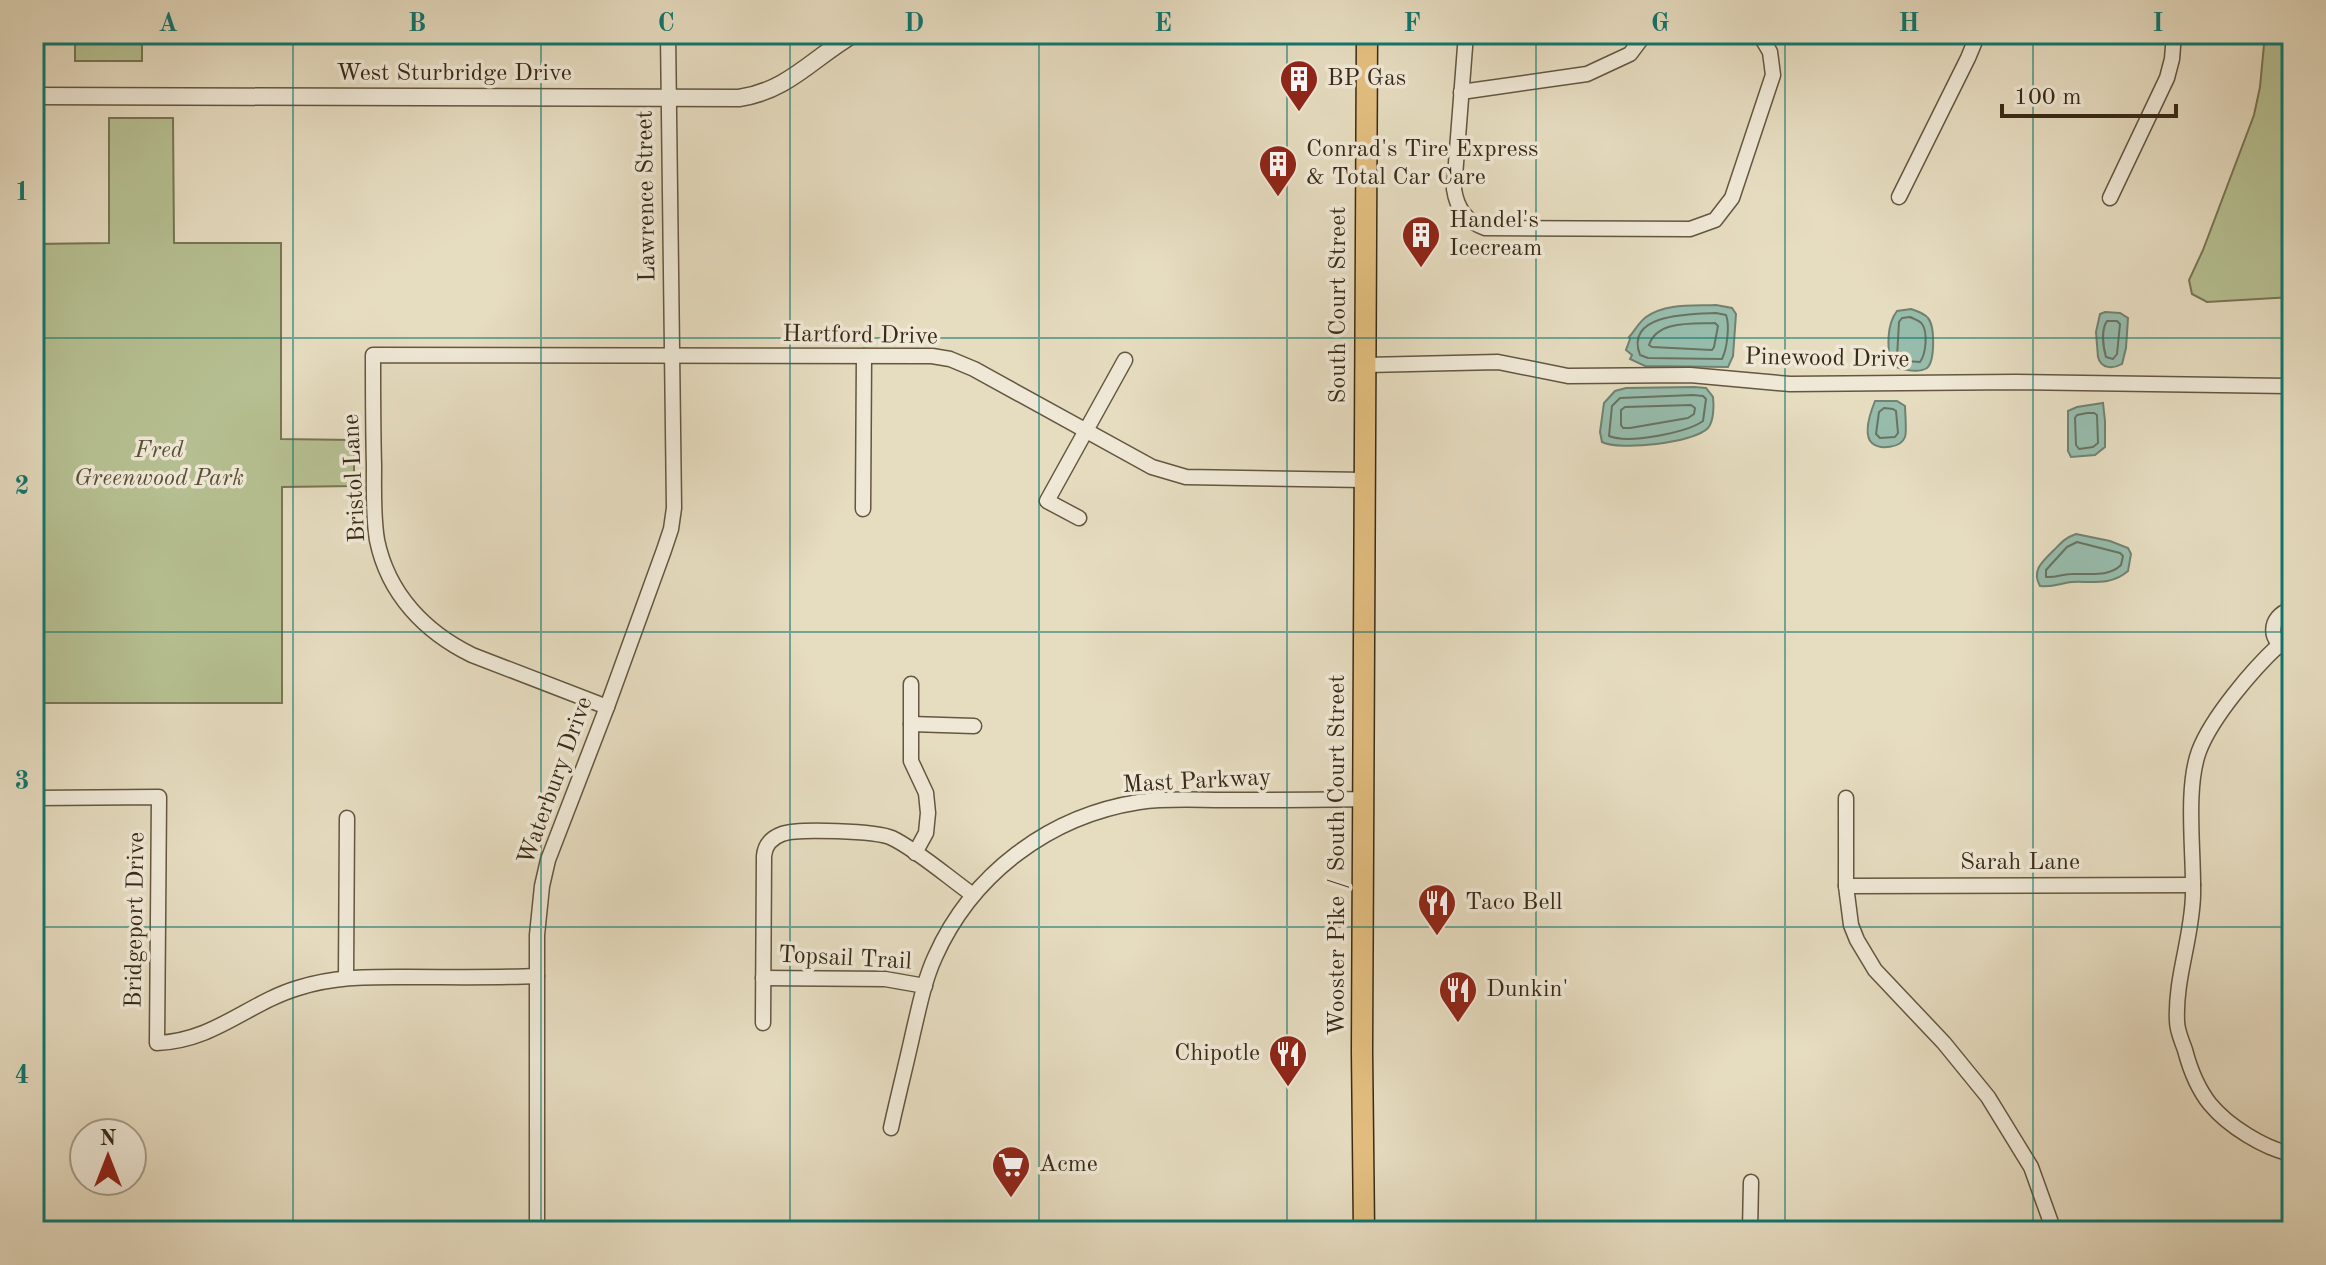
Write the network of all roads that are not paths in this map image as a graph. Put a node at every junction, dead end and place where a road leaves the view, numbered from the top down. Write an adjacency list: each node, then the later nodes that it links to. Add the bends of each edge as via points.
1 (668, 34): 11 (street, Lawrence Street)
2 (854, 34): 11 (street, West Sturbridge Drive, via 773,89 739,98)
3 (1367, 34): 18 (main road, South Court Street)
4 (1466, 34): 9 (street)
5 (1645, 34): 9 (street, via 1630,54 1587,74)
6 (1755, 34): 9 (street, via 1770,52 1773,75 1764,103 1732,198 1715,220 1690,229 1475,225 1455,199)
7 (1978, 34): 12 (street)
8 (2174, 34): 13 (street, via 2167,78)
9 (1461, 92)
10 (34, 96): 11 (street, West Sturbridge Drive)
11 (668, 98): 16 (street, Lawrence Street)
12 (1899, 197)
13 (2110, 198)
14 (373, 355): 16 (street, Hartford Drive); 27 (street, Bristol Lane, via 375,518 383,562 404,601 452,645)
15 (864, 356): 16 (street, Hartford Drive); 20 (street, Hartford Drive, via 950,359); 22 (street)
16 (670, 357): 27 (street, Waterbury Drive, via 671,529)
17 (1125, 360): 20 (street)
18 (1366, 365): 19 (street, Pinewood Drive, via 1498,362 1568,376 1690,375 1790,384); 21 (main road, South Court Street)
19 (2291, 385)
20 (1086, 431): 21 (street, Hartford Drive, via 1152,467 1186,477); 23 (street, via 1047,501)
21 (1365, 480): 32 (main road, Wooster Pike / South Court Street)
22 (863, 509)
23 (1079, 518)
24 (2292, 609): 25 (street, via 2281,613 2274,625 2275,639)
25 (2286, 648): 35 (street, via 2262,662 2201,746 2192,771)
26 (911, 684): 28 (street)
27 (607, 707): 38 (street, Waterbury Drive, via 548,860 538,912)
28 (911, 724): 29 (street); 34 (street, via 911,761 926,793 928,813 926,833)
29 (974, 726)
30 (34, 798): 39 (street, Bridgeport Drive, via 159,797 157,1043 197,1035 281,994)
31 (1846, 798): 36 (street)
32 (1364, 799): 37 (street, Mast Parkway, via 1171,800 1110,808 1031,843); 51 (main road, Wooster Pike / South Court Street)
33 (347, 818): 39 (street)
34 (915, 853): 37 (street); 40 (street, via 891,837 872,833 791,832 772,839 764,856)
35 (2193, 885): 36 (street, Sarah Lane); 44 (street, via 2176,1024 2191,1072 2211,1105 2242,1132)
36 (1846, 886): 53 (street, via 1851,925 1864,955 1988,1097 2031,1167)
37 (973, 895): 41 (street, Mast Parkway, via 947,934)
38 (537, 976): 39 (street); 48 (street, Waterbury Drive)
39 (346, 977)
40 (763, 978): 41 (street, Topsail Trail, via 885,979); 42 (street)
41 (925, 986): 43 (street, Mast Parkway)
42 (763, 1023)
43 (891, 1128)
44 (2292, 1154)
45 (1751, 1182): 52 (street)
46 (345, 1230): 47 (street); 48 (street)
47 (82, 1231)
48 (537, 1231)
49 (742, 1231): 50 (street)
50 (858, 1231)
51 (1364, 1231)
52 (1750, 1231)
53 (2054, 1231)

